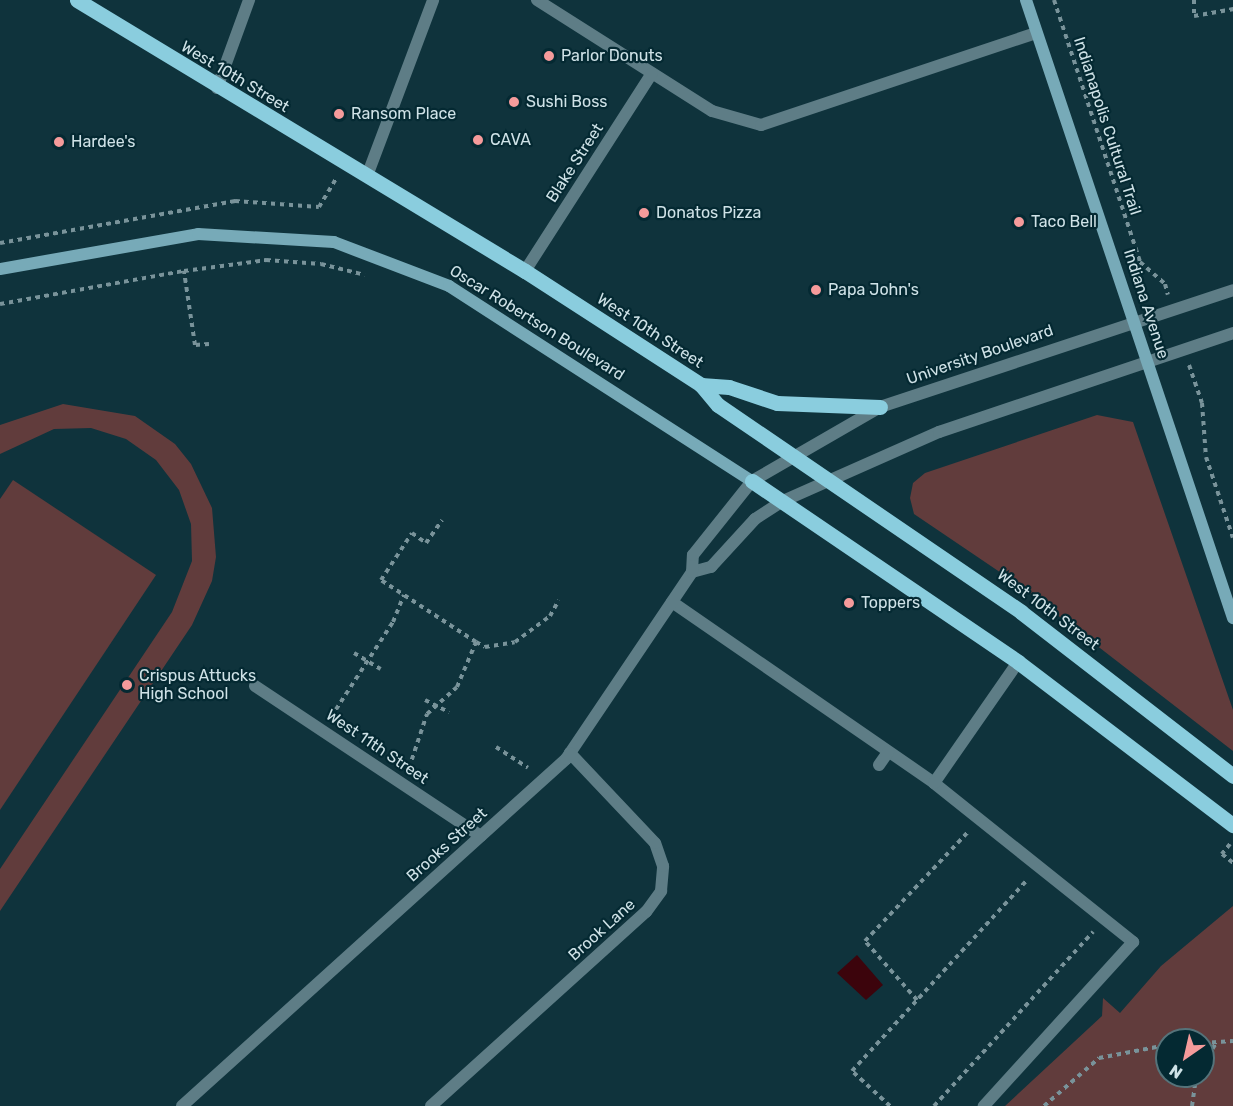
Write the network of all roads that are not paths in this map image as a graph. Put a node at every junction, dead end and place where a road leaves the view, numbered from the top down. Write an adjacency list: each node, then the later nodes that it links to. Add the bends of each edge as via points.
1 (77, 0): 8 (main road, West 10th Street)
2 (249, 0): 8 (street)
3 (433, 0): 9 (street)
4 (537, 0): 7 (street)
5 (1026, 0): 6 (main road, Indiana Avenue)
6 (1036, 33): 7 (street, via 760,125 712,111); 13 (main road, Indiana Avenue)
7 (652, 73): 11 (street, Blake Street)
8 (216, 88): 9 (main road, West 10th Street)
9 (367, 176): 11 (main road, West 10th Street)
10 (0, 269): 19 (main road, Oscar Robertson Boulevard, via 198,234 334,242 449,286)
11 (525, 271): 16 (main road, West 10th Street)
12 (1233, 290): 13 (street, University Boulevard)
13 (1135, 321): 15 (main road, Indiana Avenue); 17 (street, University Boulevard)
14 (1233, 333): 15 (street)
15 (1149, 365): 20 (street, via 939,432); 24 (main road, Indiana Avenue)
16 (701, 385): 17 (main road, via 729,387 777,403); 18 (main road, West 10th Street, via 718,405)
17 (880, 407): 18 (street, University Boulevard)
18 (792, 455): 19 (street, University Boulevard); 20 (main road, West 10th Street)
19 (752, 481): 21 (main road, Oscar Robertson Boulevard); 22 (street, Brooks Street, via 693,555)
20 (829, 481): 21 (street); 30 (main road, West 10th Street, via 986,586)
21 (783, 501): 22 (street, via 755,519 711,567); 25 (main road)
22 (692, 572): 23 (street, Brooks Street)
23 (672, 603): 27 (street); 28 (street, Brooks Street)
24 (1233, 618)
25 (1018, 662): 31 (street); 32 (main road)
26 (255, 686): 33 (street, West 11th Street)
27 (888, 752): 29 (street); 31 (street)
28 (570, 753): 33 (street, Brooks Street); 35 (street, Brook Lane, via 655,843 663,866 661,891 646,912)
29 (879, 765)
30 (1233, 776)
31 (934, 783): 36 (street, via 1133,942)
32 (1233, 825)
33 (481, 836): 34 (street, Brooks Street)
34 (182, 1106)
35 (431, 1106)
36 (984, 1106)

